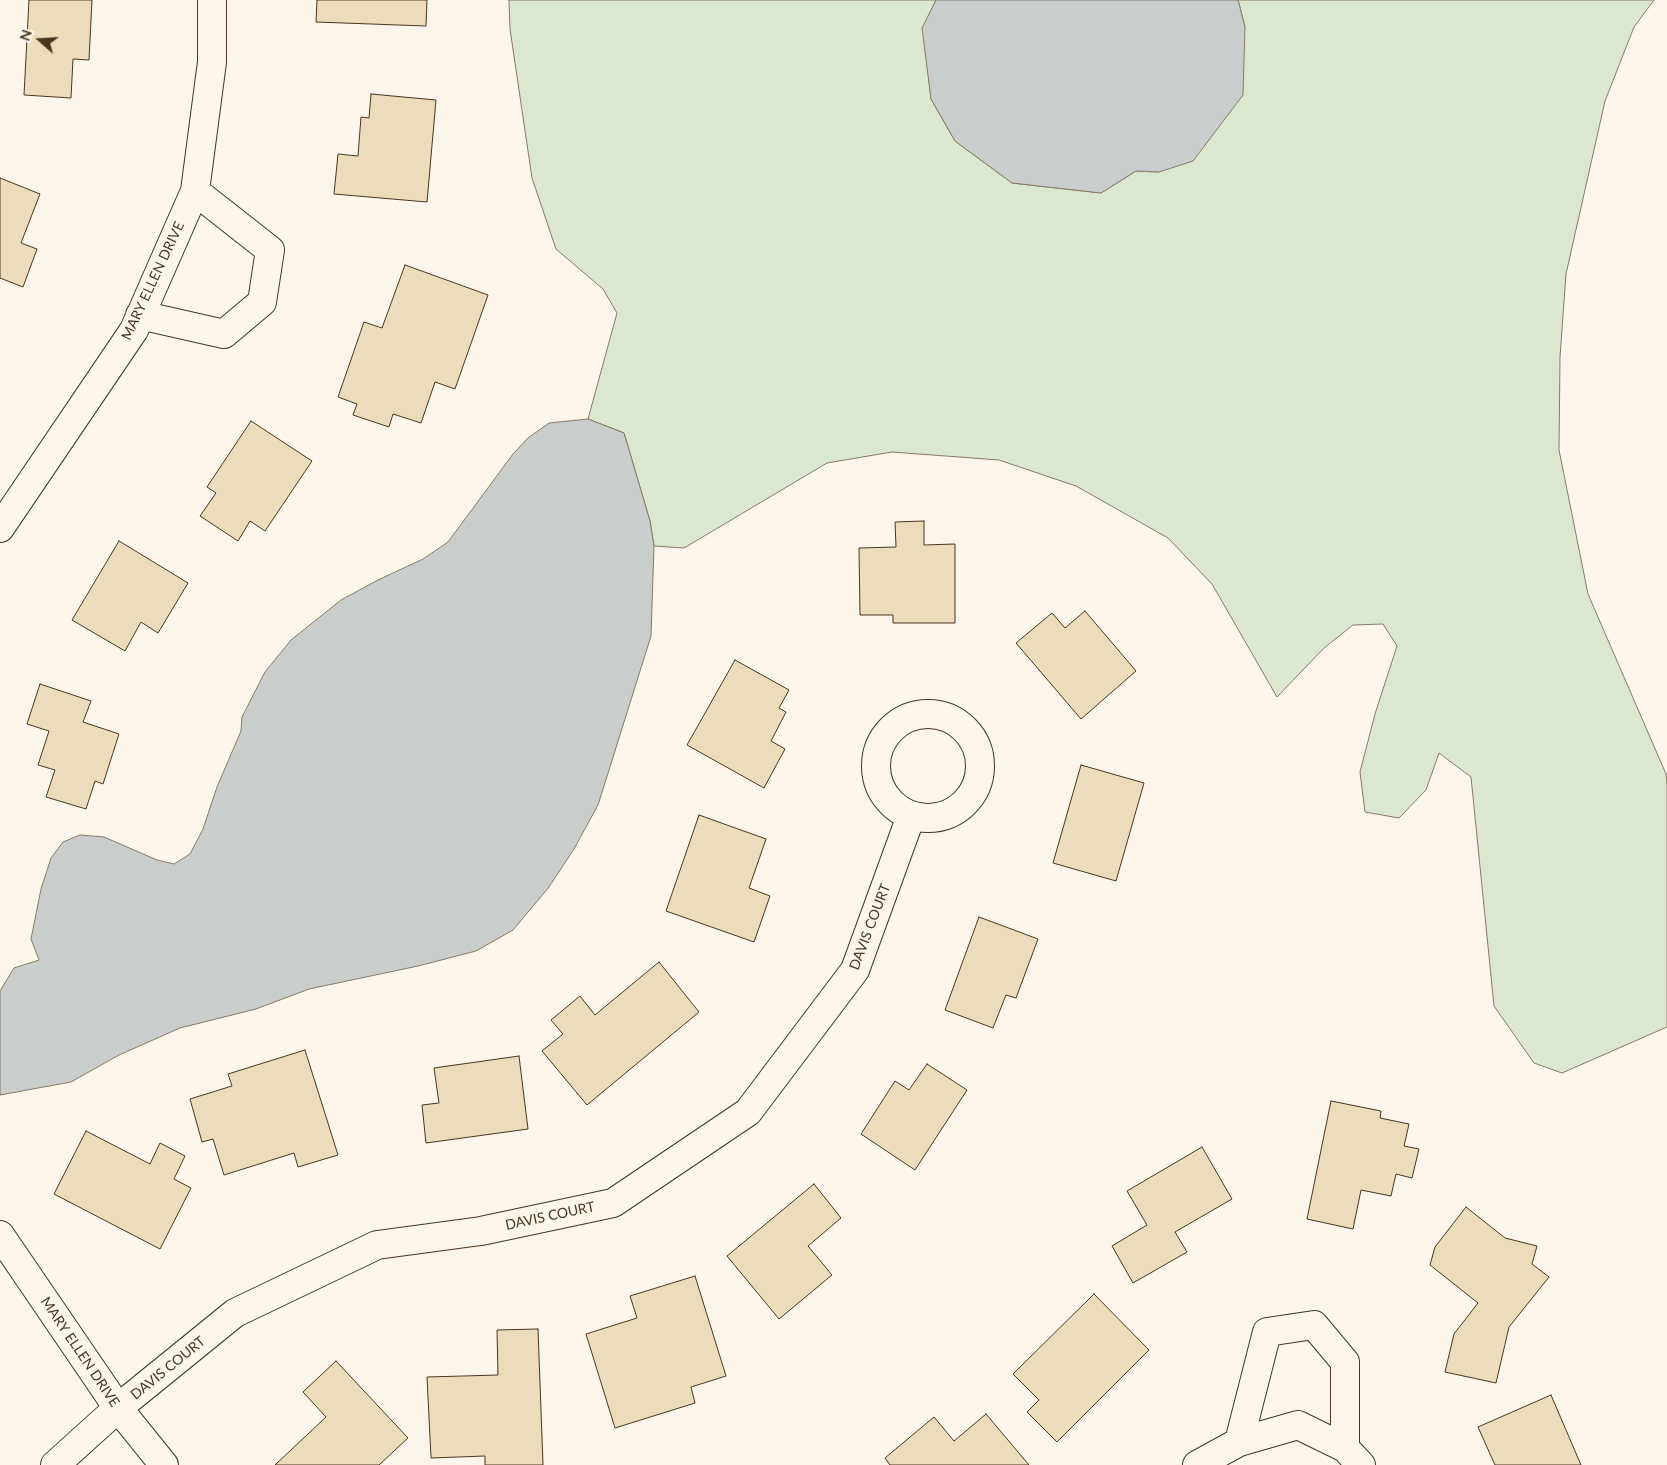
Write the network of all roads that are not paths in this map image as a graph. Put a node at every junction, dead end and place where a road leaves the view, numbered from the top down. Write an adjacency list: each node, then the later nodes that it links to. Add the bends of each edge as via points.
1 (212, 0): 2 (street, MARY ELLEN DRIVE, via 212,62)
2 (194, 191): 3 (street, MARY ELLEN DRIVE); 3 (street, via 270,250 262,302 224,334)
3 (140, 315): 4 (street, MARY ELLEN DRIVE, via 134,330)
4 (0, 528)
5 (911, 816): 7 (street, DAVIS COURT, via 855,970 748,1112 613,1203 482,1231 377,1245 235,1313)
6 (0, 1235): 7 (street, MARY ELLEN DRIVE)
7 (118, 1408): 10 (street, DAVIS COURT); 11 (street, MARY ELLEN DRIVE)
8 (1239, 1442): 9 (street, via 1298,1425); 9 (street, via 1267,1332 1314,1325 1345,1362); 12 (street)
9 (1353, 1456)
10 (55, 1465)
11 (164, 1465)
12 (1197, 1465)

